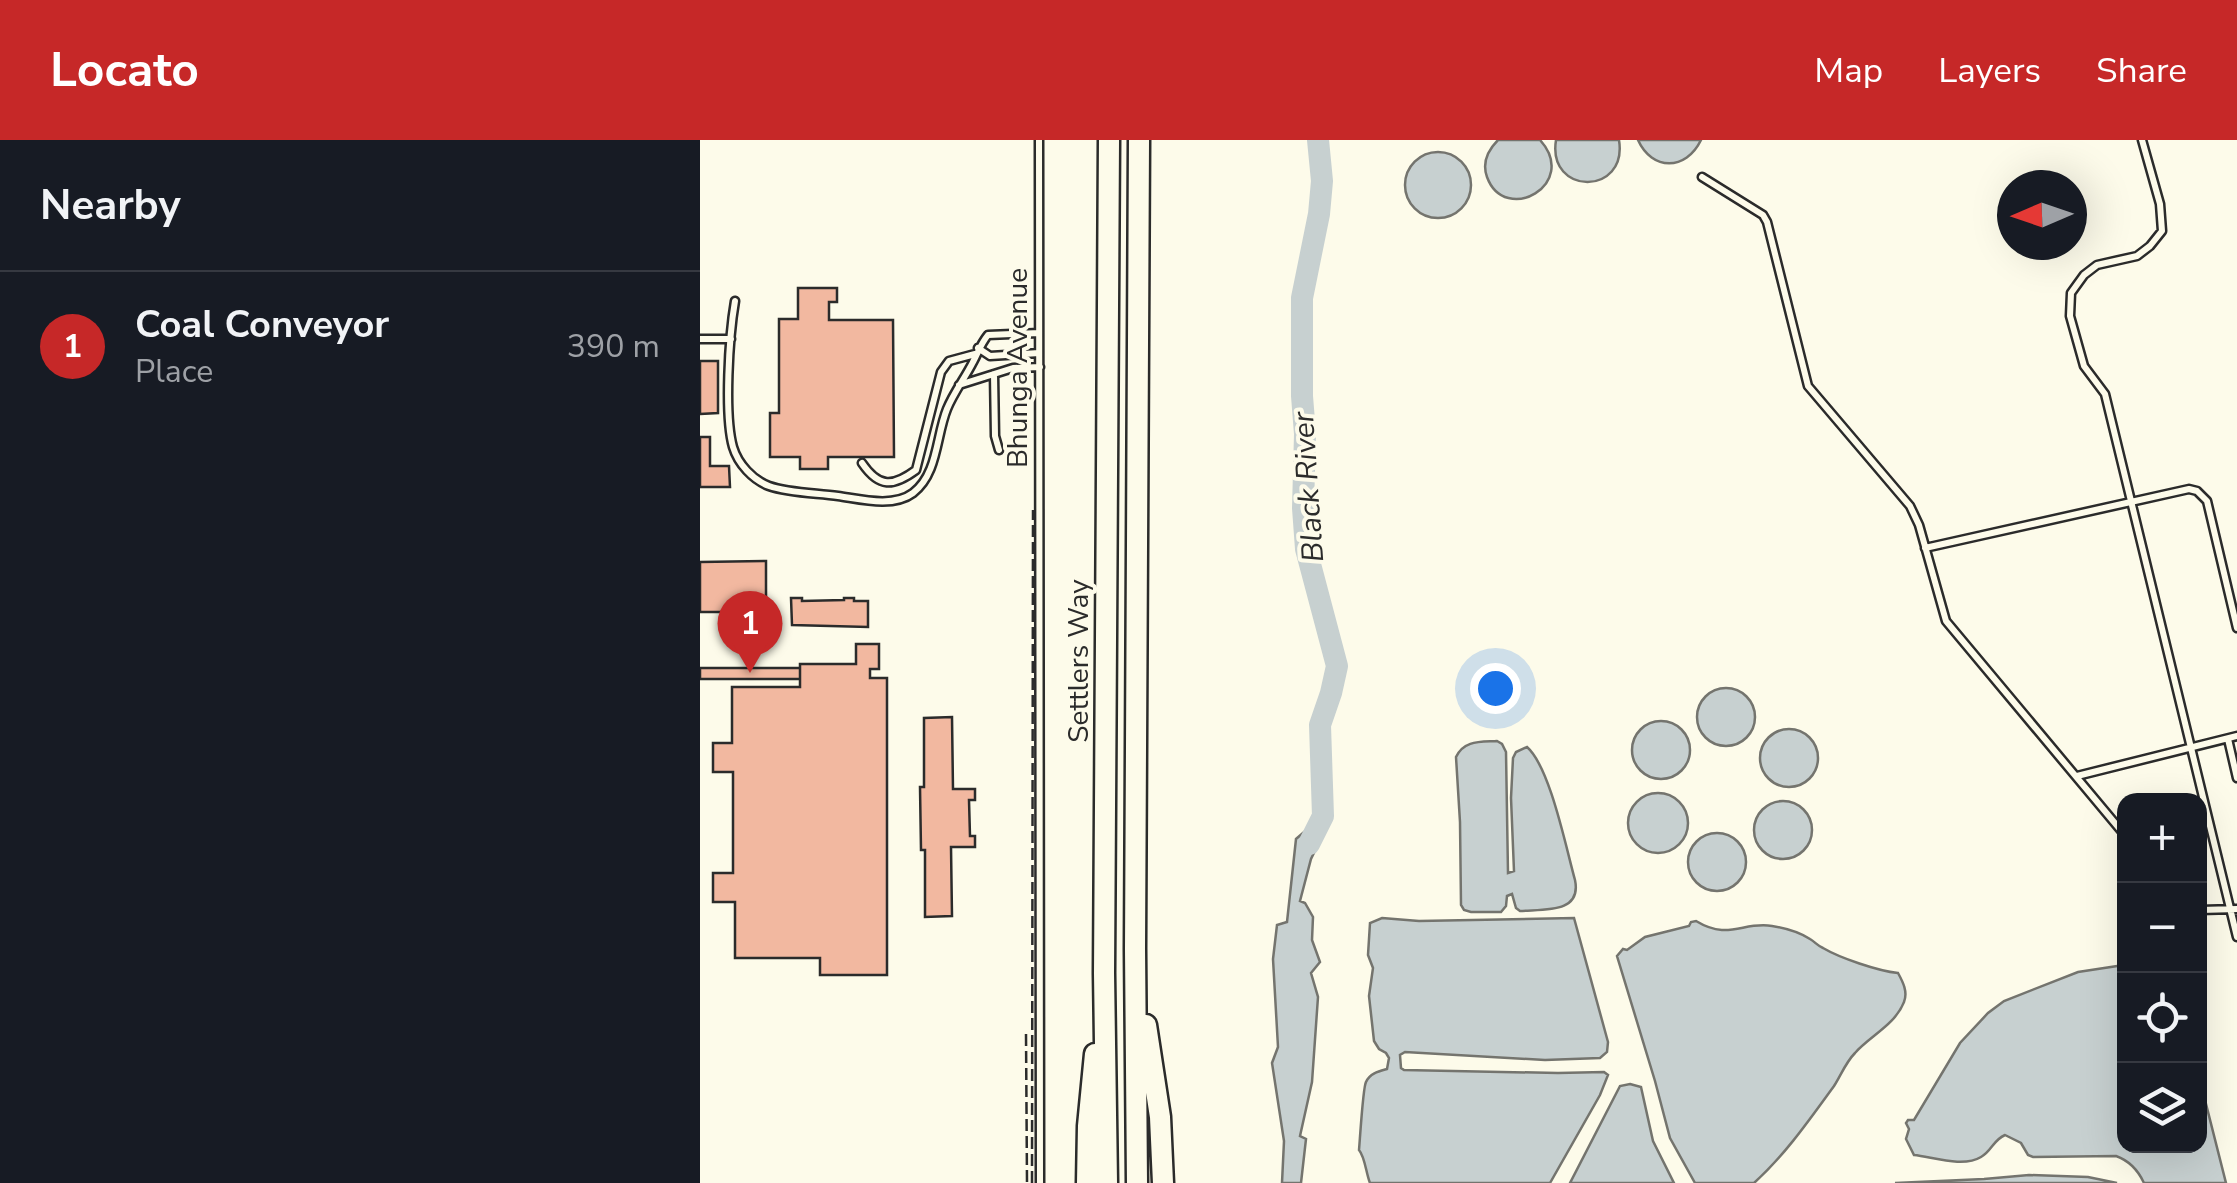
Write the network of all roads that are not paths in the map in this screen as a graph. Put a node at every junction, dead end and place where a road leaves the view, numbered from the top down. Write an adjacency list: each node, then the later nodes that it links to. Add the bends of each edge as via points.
1 (1039, 140): 7 (lane, Bhunga Avenue)
2 (1109, 140): 30 (highway, Settlers Way)
3 (1138, 140): 29 (highway, Settlers Way)
4 (2142, 140): 17 (lane, via 2162,231 2137,256 2084,275 2071,293 2070,316 2084,366 2105,394)
5 (1702, 178): 18 (lane, via 1768,222 1808,386 1910,506)
6 (735, 301): 9 (lane)
7 (1039, 333): 10 (lane, via 988,335); 11 (lane, Bhunga Avenue)
8 (700, 338): 9 (lane)
9 (731, 339): 14 (lane, via 734,450 771,487 904,498 932,466)
10 (977, 351): 11 (lane); 14 (lane); 16 (lane, via 949,360 941,372 916,470 900,481 881,482)
11 (1040, 353): 12 (lane, Bhunga Avenue)
12 (1040, 367): 13 (lane); 32 (lane, Bhunga Avenue)
13 (994, 374): 14 (lane); 15 (lane)
14 (959, 385)
15 (999, 450)
16 (862, 463)
17 (2132, 501): 18 (lane); 19 (lane, via 2189,489 2203,495); 22 (lane)
18 (1925, 548): 23 (lane, via 1946,621)
19 (2237, 628)
20 (2237, 736): 21 (lane)
21 (2228, 739): 22 (lane); 24 (lane)
22 (2192, 746): 23 (lane); 26 (lane)
23 (2077, 776): 25 (lane)
24 (2237, 778)
25 (2117, 825)
26 (2234, 909): 27 (lane); 28 (lane)
27 (2207, 910)
28 (2237, 937)
29 (1134, 949): 31 (highway); 35 (highway, Settlers Way)
30 (1104, 973): 33 (highway); 34 (highway, Settlers Way)
31 (1163, 1180)
32 (1040, 1183)
33 (1087, 1183)
34 (1107, 1183)
35 (1137, 1183)

